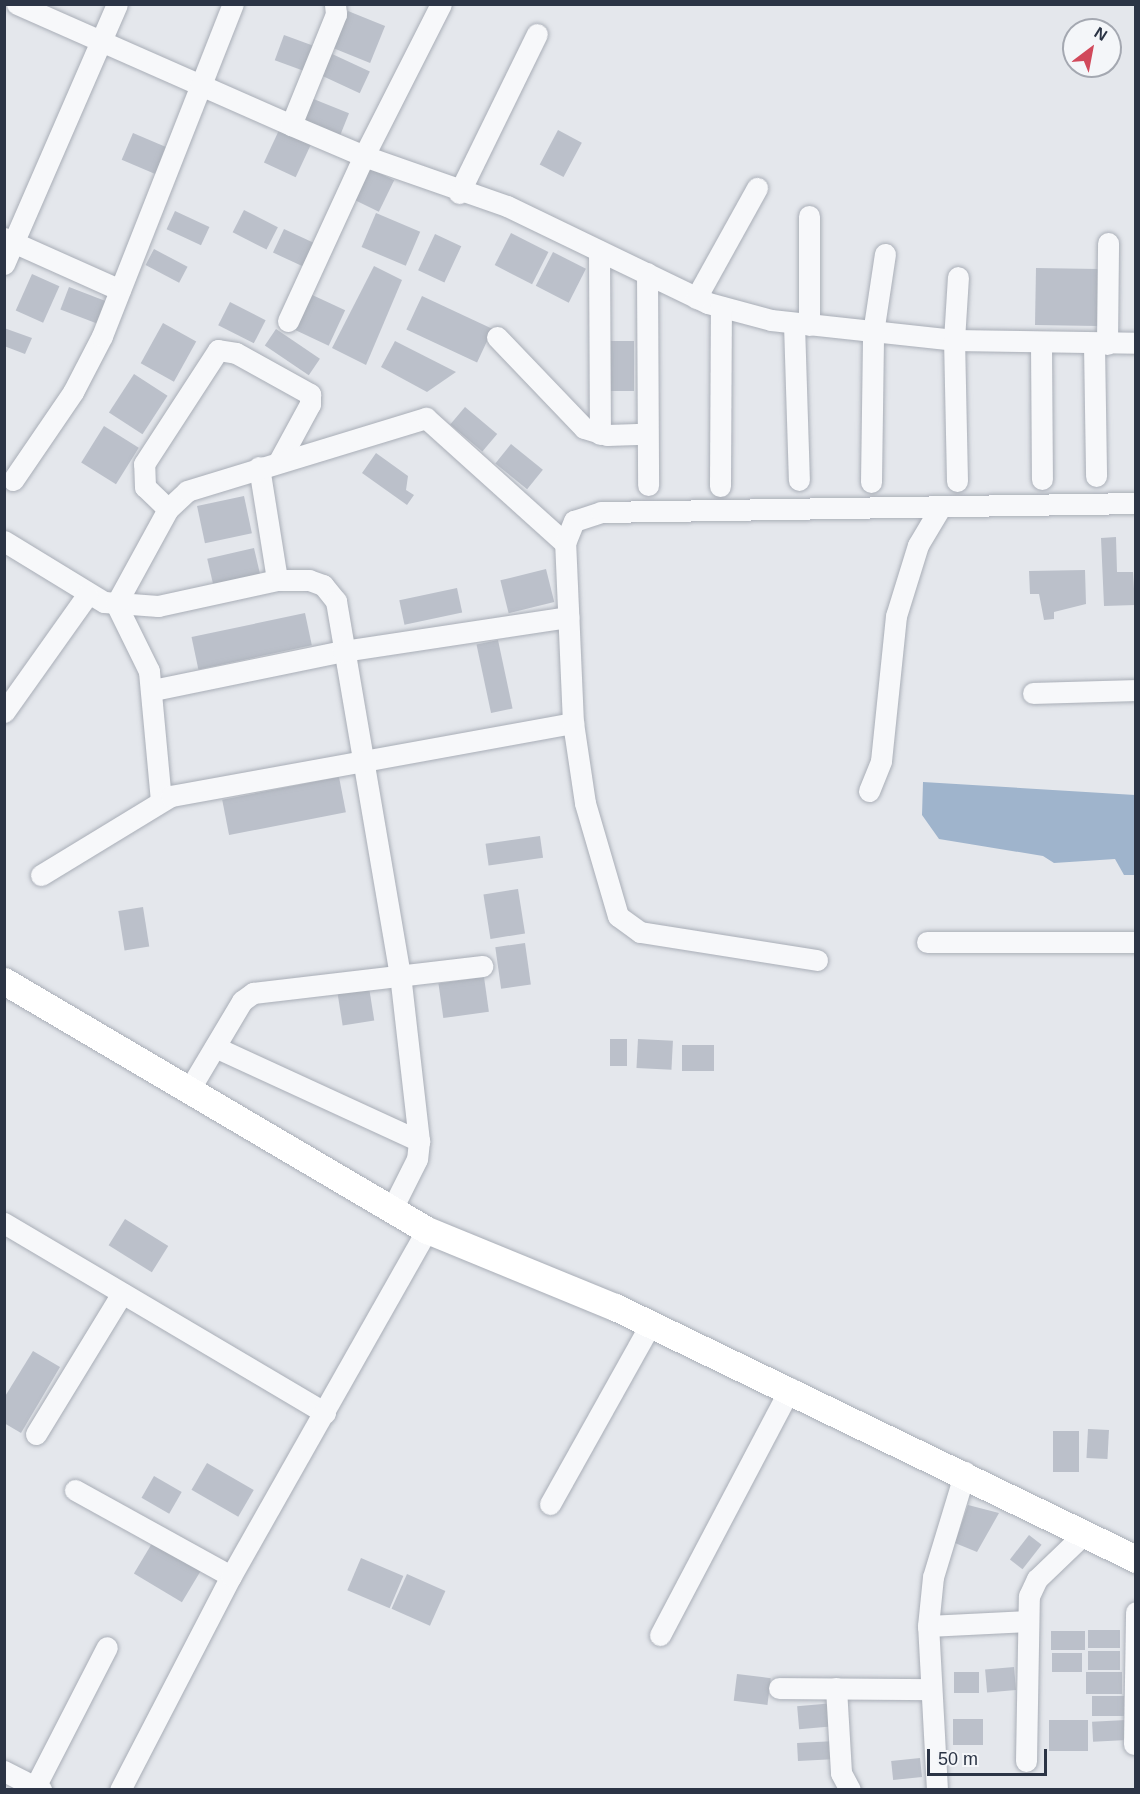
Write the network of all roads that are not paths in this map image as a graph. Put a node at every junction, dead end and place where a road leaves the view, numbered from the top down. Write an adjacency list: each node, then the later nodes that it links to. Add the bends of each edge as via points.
1 (17, 4): 7 (street)
2 (117, 4): 7 (street)
3 (232, 4): 8 (street)
4 (335, 4): 9 (street, via 336,14)
5 (441, 4): 10 (street)
6 (537, 34): 12 (street)
7 (101, 42): 8 (street); 14 (street)
8 (202, 88): 9 (street); 21 (street)
9 (291, 125): 10 (street)
10 (364, 156): 12 (street); 24 (street)
11 (758, 188): 22 (street)
12 (459, 193): 16 (street, via 507,206)
13 (809, 216): 25 (street)
14 (9, 240): 18 (street); 21 (street)
15 (1108, 243): 31 (street)
16 (599, 251): 19 (street); 32 (street)
17 (885, 254): 26 (street)
18 (4, 264)
19 (647, 273): 22 (street); 33 (street)
20 (958, 277): 28 (street)
21 (120, 290): 37 (street, via 73,392)
22 (696, 298): 23 (street)
23 (721, 307): 25 (street); 42 (street)
24 (288, 321)
25 (802, 325): 26 (street); 38 (street)
26 (873, 333): 28 (street); 39 (street)
27 (497, 337): 32 (street, via 584,428)
28 (954, 340): 30 (street); 40 (street)
29 (1136, 343): 31 (street)
30 (1041, 344): 31 (street); 36 (street)
31 (1100, 344): 35 (street)
32 (600, 434): 33 (street)
33 (645, 434): 41 (street)
34 (269, 464): 45 (street, via 187,491); 45 (street, via 310,404 310,394 236,353 218,351 144,464 145,487); 46 (street, via 426,418); 48 (street)
35 (1096, 476)
36 (1042, 479)
37 (13, 480)
38 (799, 480)
39 (871, 482)
40 (957, 482)
41 (648, 485)
42 (720, 486)
43 (1136, 503): 44 (street)
44 (940, 508): 46 (street, via 601,512 574,521); 59 (street, via 918,545 896,616 881,761)
45 (168, 509): 50 (street)
46 (565, 543): 51 (street)
47 (6, 545): 49 (street)
48 (278, 580): 50 (street, via 158,606); 52 (street, via 309,580 332,593)
49 (87, 595): 50 (street); 56 (street)
50 (116, 604): 53 (street, via 146,658)
51 (568, 616): 52 (street); 57 (street)
52 (343, 651): 53 (street); 58 (street)
53 (153, 690): 60 (street)
54 (1136, 690): 55 (street)
55 (1033, 693)
56 (4, 712)
57 (573, 723): 58 (street); 64 (street, via 585,803 612,905 627,926 640,933)
58 (362, 760): 60 (street); 66 (street)
59 (869, 791)
60 (161, 801): 61 (street)
61 (41, 875)
62 (927, 942): 63 (street)
63 (1136, 942)
64 (817, 960)
65 (482, 966): 66 (street)
66 (400, 974): 68 (street, via 253,993 242,1000); 70 (street)
67 (4, 981): 69 (main road)
68 (215, 1047): 69 (street); 70 (street)
69 (196, 1079): 71 (main road)
70 (419, 1141): 71 (street, via 417,1159)
71 (392, 1209): 73 (main road)
72 (4, 1223): 74 (street)
73 (427, 1230): 75 (main road); 77 (street)
74 (122, 1293): 77 (street); 78 (street)
75 (651, 1323): 76 (main road); 81 (street)
76 (790, 1388): 79 (main road); 88 (street)
77 (326, 1413): 84 (street)
78 (36, 1434)
79 (965, 1472): 82 (main road); 87 (street, via 933,1577)
80 (75, 1490): 84 (street)
81 (550, 1504)
82 (1084, 1534): 83 (main road); 86 (street, via 1036,1579 1029,1596)
83 (1136, 1559)
84 (231, 1576): 97 (street)
85 (1136, 1612): 93 (street)
86 (1028, 1621): 87 (street); 94 (street)
87 (928, 1626): 92 (street)
88 (660, 1635)
89 (107, 1647): 96 (street)
90 (779, 1688): 91 (street)
91 (836, 1688): 92 (street); 98 (street, via 841,1773)
92 (930, 1689): 99 (street)
93 (1134, 1744)
94 (1026, 1761)
95 (5, 1772): 96 (street)
96 (38, 1788)
97 (120, 1790)
98 (850, 1790)
99 (937, 1790)

